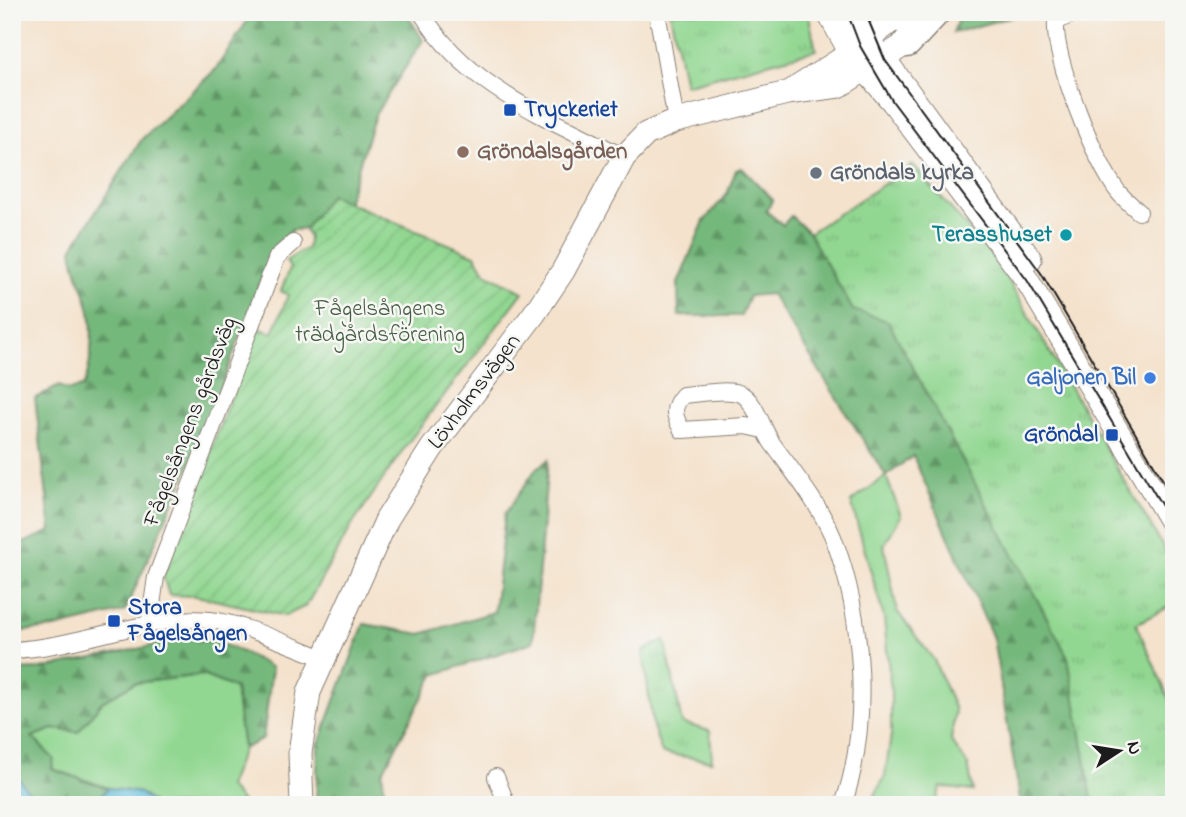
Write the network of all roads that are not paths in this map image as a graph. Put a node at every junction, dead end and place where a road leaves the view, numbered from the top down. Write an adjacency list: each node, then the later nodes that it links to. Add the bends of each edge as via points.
1 (421, 12): 13 (street, via 471,68 517,104)
2 (657, 12): 12 (street)
3 (828, 12): 9 (street)
4 (845, 12): 9 (street)
5 (936, 12): 8 (highway)
6 (1076, 12): 14 (street, via 1056,22 1055,38 1092,143 1118,192)
7 (898, 15): 9 (street, Lövholmsvägen)
8 (907, 43): 10 (street, Lövholmsvägen)
9 (859, 46): 10 (street); 11 (street, Lövholmsvägen)
10 (876, 66): 11 (street, Lövholmsvägen, via 830,90); 17 (street, via 1041,273)
11 (787, 93): 12 (street, Lövholmsvägen)
12 (676, 121): 13 (street, Lövholmsvägen, via 646,134)
13 (624, 157): 20 (street, Lövholmsvägen, via 563,271 412,476 365,563)
14 (1139, 212)
15 (293, 243): 18 (street, Fågelsångens gårdsväg, via 277,257 156,577)
16 (764, 430): 16 (street, via 748,398 739,393 683,395 675,404 674,416 682,430 746,426); 24 (street, via 832,536 852,610 861,708)
17 (1172, 511)
18 (149, 626): 19 (street); 20 (street, via 211,620)
19 (12, 650)
20 (323, 658): 22 (street, Lövholmsvägen, via 303,722)
21 (496, 777): 23 (street)
22 (302, 805)
23 (507, 805)
24 (843, 805)

